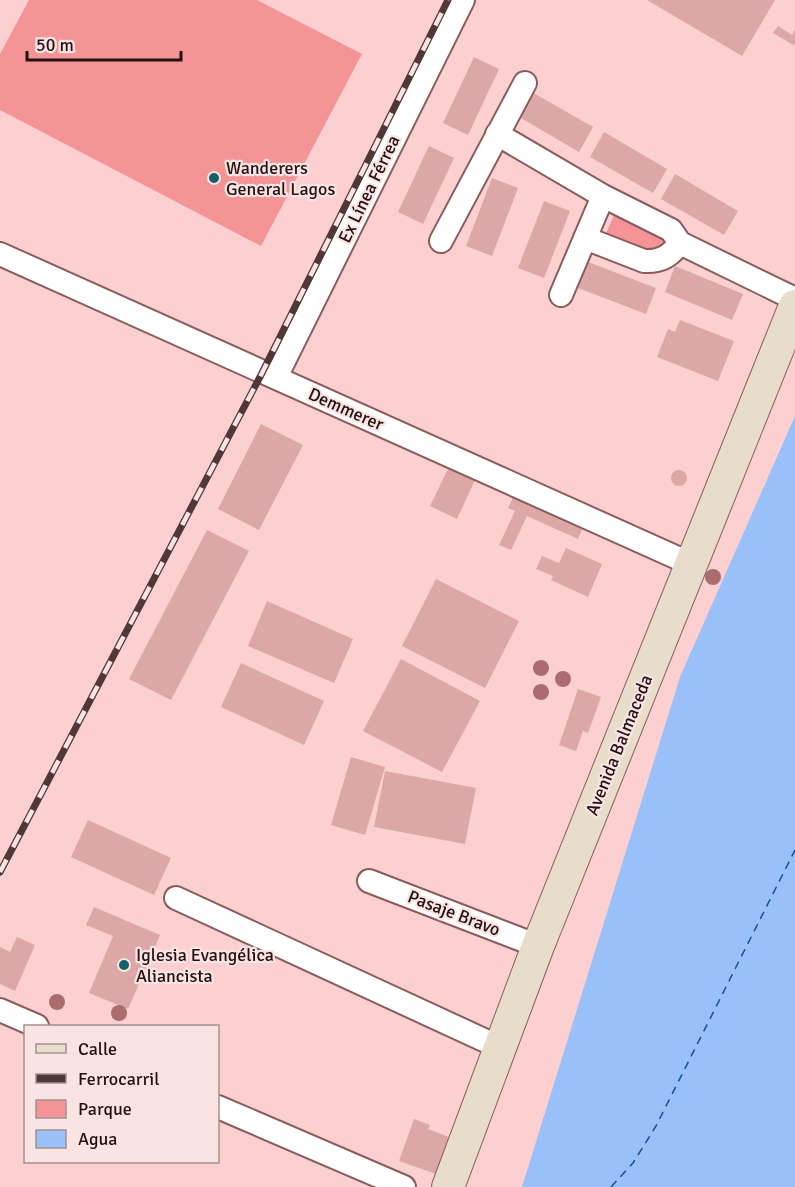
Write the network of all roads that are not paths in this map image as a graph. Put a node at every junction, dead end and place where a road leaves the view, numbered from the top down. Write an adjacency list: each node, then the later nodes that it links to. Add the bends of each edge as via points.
1 (463, 0): 12 (street, Ex Línea Férrea)
2 (525, 83): 3 (street)
3 (497, 134): 4 (street); 6 (street)
4 (603, 196): 5 (street); 7 (street, via 671,231)
5 (585, 238): 7 (street, via 644,261 665,258); 9 (street)
6 (441, 241)
7 (680, 243): 10 (street)
8 (0, 254): 12 (street, Demmerer)
9 (561, 295)
10 (795, 299)
11 (795, 306): 13 (main road, Avenida Balmaceda)
12 (276, 377): 13 (street, Demmerer)
13 (691, 564): 16 (main road, Avenida Balmaceda)
14 (369, 881): 16 (street, Pasaje Bravo)
15 (176, 898): 19 (street)
16 (538, 946): 19 (main road, Avenida Balmaceda)
17 (0, 1010): 18 (street)
18 (35, 1025)
19 (500, 1047): 22 (main road, Avenida Balmaceda)
20 (219, 1107): 21 (street)
21 (404, 1187)
22 (448, 1187)

